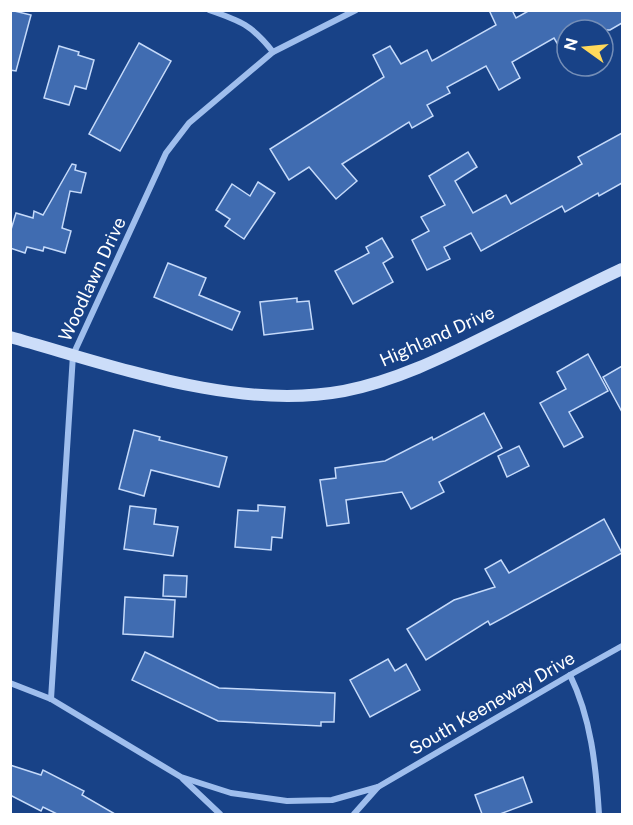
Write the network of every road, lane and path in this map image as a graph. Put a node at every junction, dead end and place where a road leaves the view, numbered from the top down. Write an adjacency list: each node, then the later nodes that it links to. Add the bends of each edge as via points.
1 (209, 10): 3 (street, via 240,20 259,34)
2 (356, 10): 3 (street, Woodlawn Drive)
3 (273, 52): 6 (street, Woodlawn Drive, via 189,123 166,153)
4 (622, 269): 6 (main road, Highland Drive, via 445,356 391,378 345,390 286,396 226,392)
5 (10, 337): 6 (main road, Highland Drive)
6 (73, 355): 10 (street, Woodlawn Drive)
7 (622, 646): 8 (street, South Keeneway Drive)
8 (570, 675): 12 (street, South Keeneway Drive); 15 (street, via 581,697 591,741)
9 (10, 683): 10 (street)
10 (51, 699): 11 (street)
11 (182, 777): 12 (street, via 231,793 287,801 332,800); 13 (street)
12 (378, 787): 14 (street)
13 (220, 814)
14 (354, 814)
15 (599, 814)

